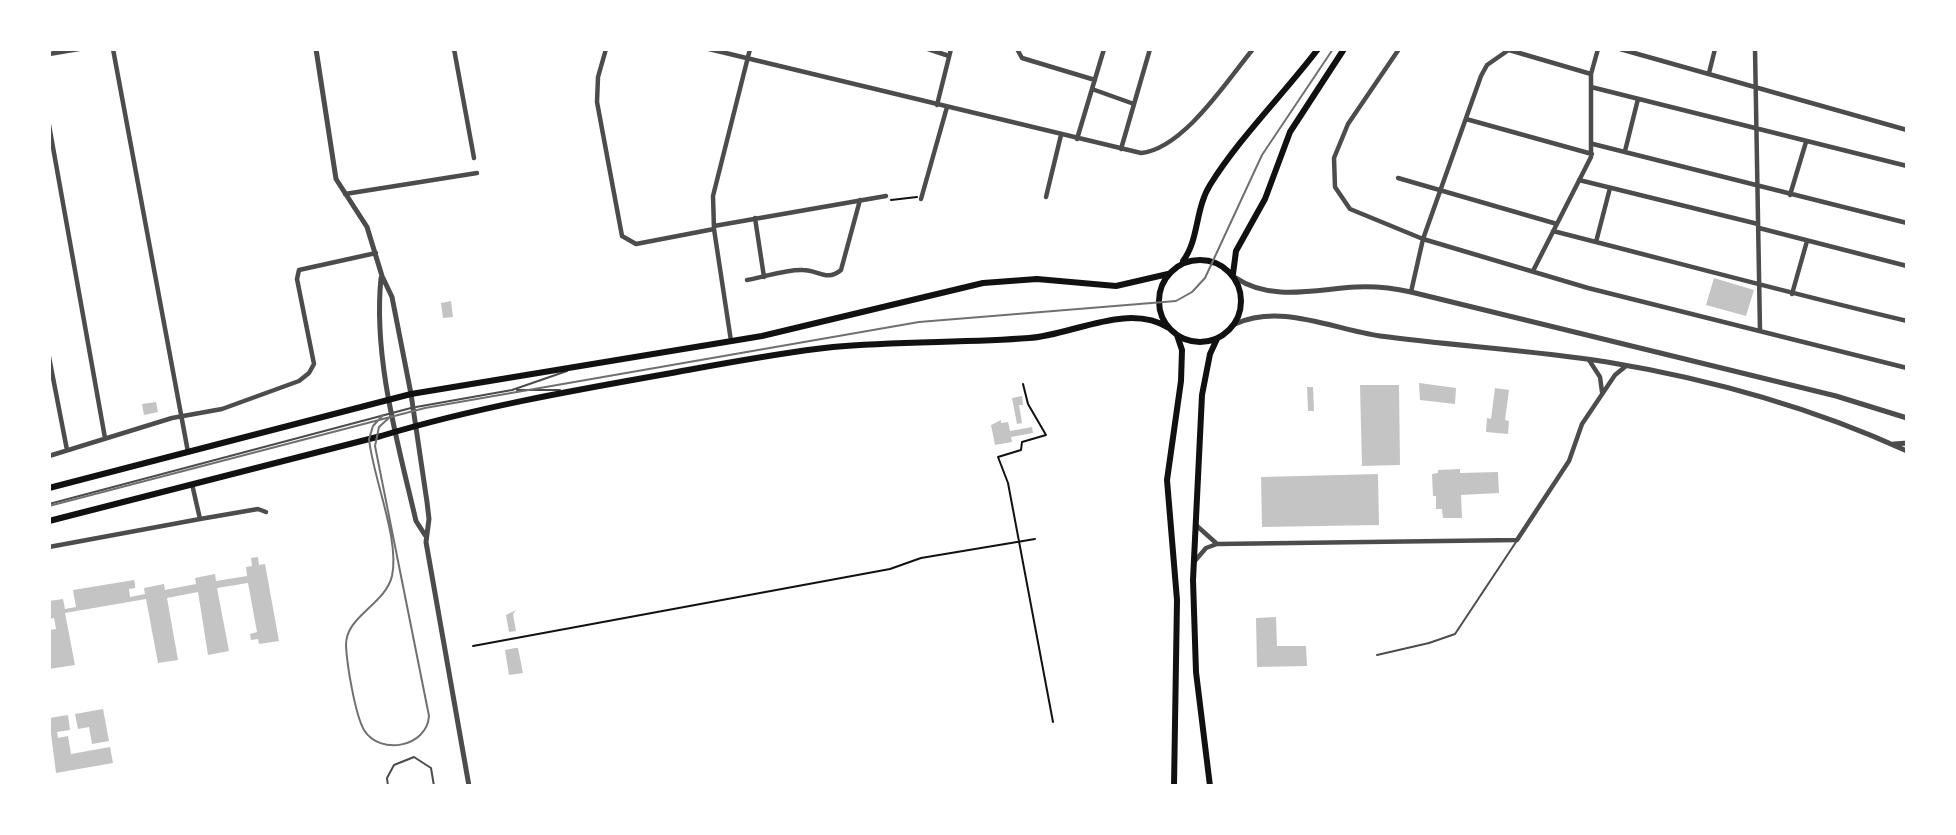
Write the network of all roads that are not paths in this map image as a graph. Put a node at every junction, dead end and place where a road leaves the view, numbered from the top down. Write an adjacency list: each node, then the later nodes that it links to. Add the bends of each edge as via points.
1 (79, 49): 22 (street)
2 (113, 49): 100 (street)
3 (316, 49): 54 (street, via 331,159)
4 (454, 49): 46 (street)
5 (606, 49): 64 (street, via 597,102 622,236 636,244)
6 (709, 49): 24 (street)
7 (750, 49): 24 (street)
8 (928, 49): 23 (street)
9 (951, 49): 23 (street)
10 (1017, 49): 27 (street, via 1022,58)
11 (1104, 49): 27 (street)
12 (1150, 49): 32 (street)
13 (1254, 49): 43 (street, via 1173,142 1147,152)
14 (1318, 49): 70 (main road, via 1211,183 1196,218 1191,248)
15 (1344, 49): 75 (main road, via 1290,132 1265,199 1236,251)
16 (1399, 49): 66 (street, via 1348,124 1334,158 1333,180 1350,209)
17 (1510, 49): 26 (street); 35 (street, via 1486,68)
18 (1598, 49): 26 (street)
19 (1620, 49): 25 (street)
20 (1716, 49): 25 (street)
21 (1755, 49): 29 (street)
22 (49, 54)
23 (949, 56): 33 (street)
24 (747, 58): 33 (street); 64 (street, via 716,177)
25 (1709, 73): 29 (street)
26 (1591, 74): 28 (street)
27 (1095, 80): 30 (street)
28 (1591, 87): 31 (street); 42 (street)
29 (1756, 87): 37 (street); 38 (street)
30 (1092, 89): 32 (street); 40 (street)
31 (1638, 99): 37 (street); 44 (street)
32 (1134, 104): 43 (street)
33 (937, 105): 34 (street)
34 (947, 107): 39 (street); 58 (street)
35 (1466, 119): 45 (street); 53 (street)
36 (49, 125): 104 (street)
37 (1757, 130): 41 (street); 51 (street)
38 (1907, 130)
39 (1061, 135): 40 (street); 56 (street)
40 (1077, 139): 43 (street)
41 (1805, 142): 47 (street); 55 (street)
42 (1593, 144): 44 (street); 45 (street)
43 (1121, 149)
44 (1625, 151): 51 (street)
45 (1592, 154): 50 (street)
46 (474, 158)
47 (1907, 166)
48 (477, 173): 54 (street)
49 (1398, 178): 53 (street)
50 (1579, 180): 52 (street); 62 (street)
51 (1758, 186): 55 (street); 63 (street)
52 (1610, 188): 63 (street); 67 (street)
53 (1443, 192): 62 (street); 66 (street)
54 (345, 195): 69 (street, via 367,227)
55 (1790, 195): 61 (street)
56 (1046, 197)
57 (886, 198): 59 (street)
58 (922, 198)
59 (860, 200): 60 (street); 76 (street, via 841,270 836,274 804,270)
60 (755, 218): 64 (street); 76 (street)
61 (1907, 223)
62 (1557, 224): 65 (street)
63 (1758, 226): 68 (street); 78 (street)
64 (714, 228): 87 (street)
65 (1553, 231): 67 (street); 72 (street)
66 (1423, 239): 72 (street); 79 (street)
67 (1596, 242): 78 (street)
68 (1807, 242): 71 (street); 80 (street)
69 (376, 253): 74 (street); 100 (street, via 299,270 314,364 306,377 222,409)
70 (1181, 263): 73 (main road); 75 (main road, via 1210,261)
71 (1907, 266)
72 (1533, 271): 84 (street)
73 (1168, 274): 83 (main road, via 1159,302); 87 (main road, via 1108,286 1000,280)
74 (382, 276): 95 (street, via 392,297); 96 (street, via 379,310)
75 (1234, 276): 79 (street, via 1280,292 1368,287); 82 (main road, via 1241,302)
76 (764, 277): 77 (street)
77 (747, 280)
78 (1760, 286): 80 (street); 84 (street)
79 (1411, 292): 101 (street, via 1836,396)
80 (1792, 294): 81 (street)
81 (1907, 321)
82 (1235, 324): 86 (main road); 89 (street, via 1256,315 1288,317 1379,335)
83 (1169, 328): 85 (main road); 94 (main road, via 1123,319 1032,338 816,349)
84 (1760, 331): 92 (street)
85 (1177, 335): 86 (main road, via 1196,342); 127 (main road, via 1182,350 1180,392 1167,480 1177,600)
86 (1217, 339): 117 (main road, via 1202,395)
87 (731, 342): 90 (main road)
88 (49, 357): 107 (street)
89 (1589, 360): 91 (street); 97 (street, via 1601,381)
90 (580, 365): 93 (lane); 95 (main road)
91 (1626, 366): 97 (street); 106 (street, via 1801,409)
92 (1907, 368)
93 (512, 390): 94 (lane); 98 (lane)
94 (572, 390): 102 (main road)
95 (411, 394): 96 (main road); 98 (street)
96 (391, 398): 99 (street); 109 (main road)
97 (1599, 399): 119 (street, via 1581,424 1569,461)
98 (413, 408): 99 (lane); 102 (street)
99 (393, 412): 103 (street); 113 (lane)
100 (181, 418): 104 (street); 109 (street)
101 (1907, 418)
102 (415, 426): 103 (main road); 118 (street, via 429,519)
103 (397, 431): 111 (main road); 118 (street, via 416,521)
104 (105, 438): 107 (street)
105 (1907, 443): 106 (street)
106 (1891, 444): 108 (street)
107 (67, 450): 110 (street)
108 (1907, 452)
109 (188, 453): 112 (main road)
110 (49, 456)
111 (192, 484): 115 (street); 116 (main road)
112 (49, 488)
113 (49, 504)
114 (266, 512): 115 (street, via 258,509)
115 (200, 519): 121 (street)
116 (49, 521)
117 (1196, 525): 120 (street); 122 (main road)
118 (425, 535): 126 (street)
119 (1517, 540): 120 (street); 123 (lane, via 1455,634)
120 (1217, 544): 122 (street, via 1206,548)
121 (49, 547)
122 (1194, 562): 128 (main road, via 1195,661)
123 (1377, 655)
124 (388, 786): 125 (lane, via 394,765 414,757 430,768)
125 (434, 786)
126 (469, 786)
127 (1174, 786)
128 (1210, 786)

